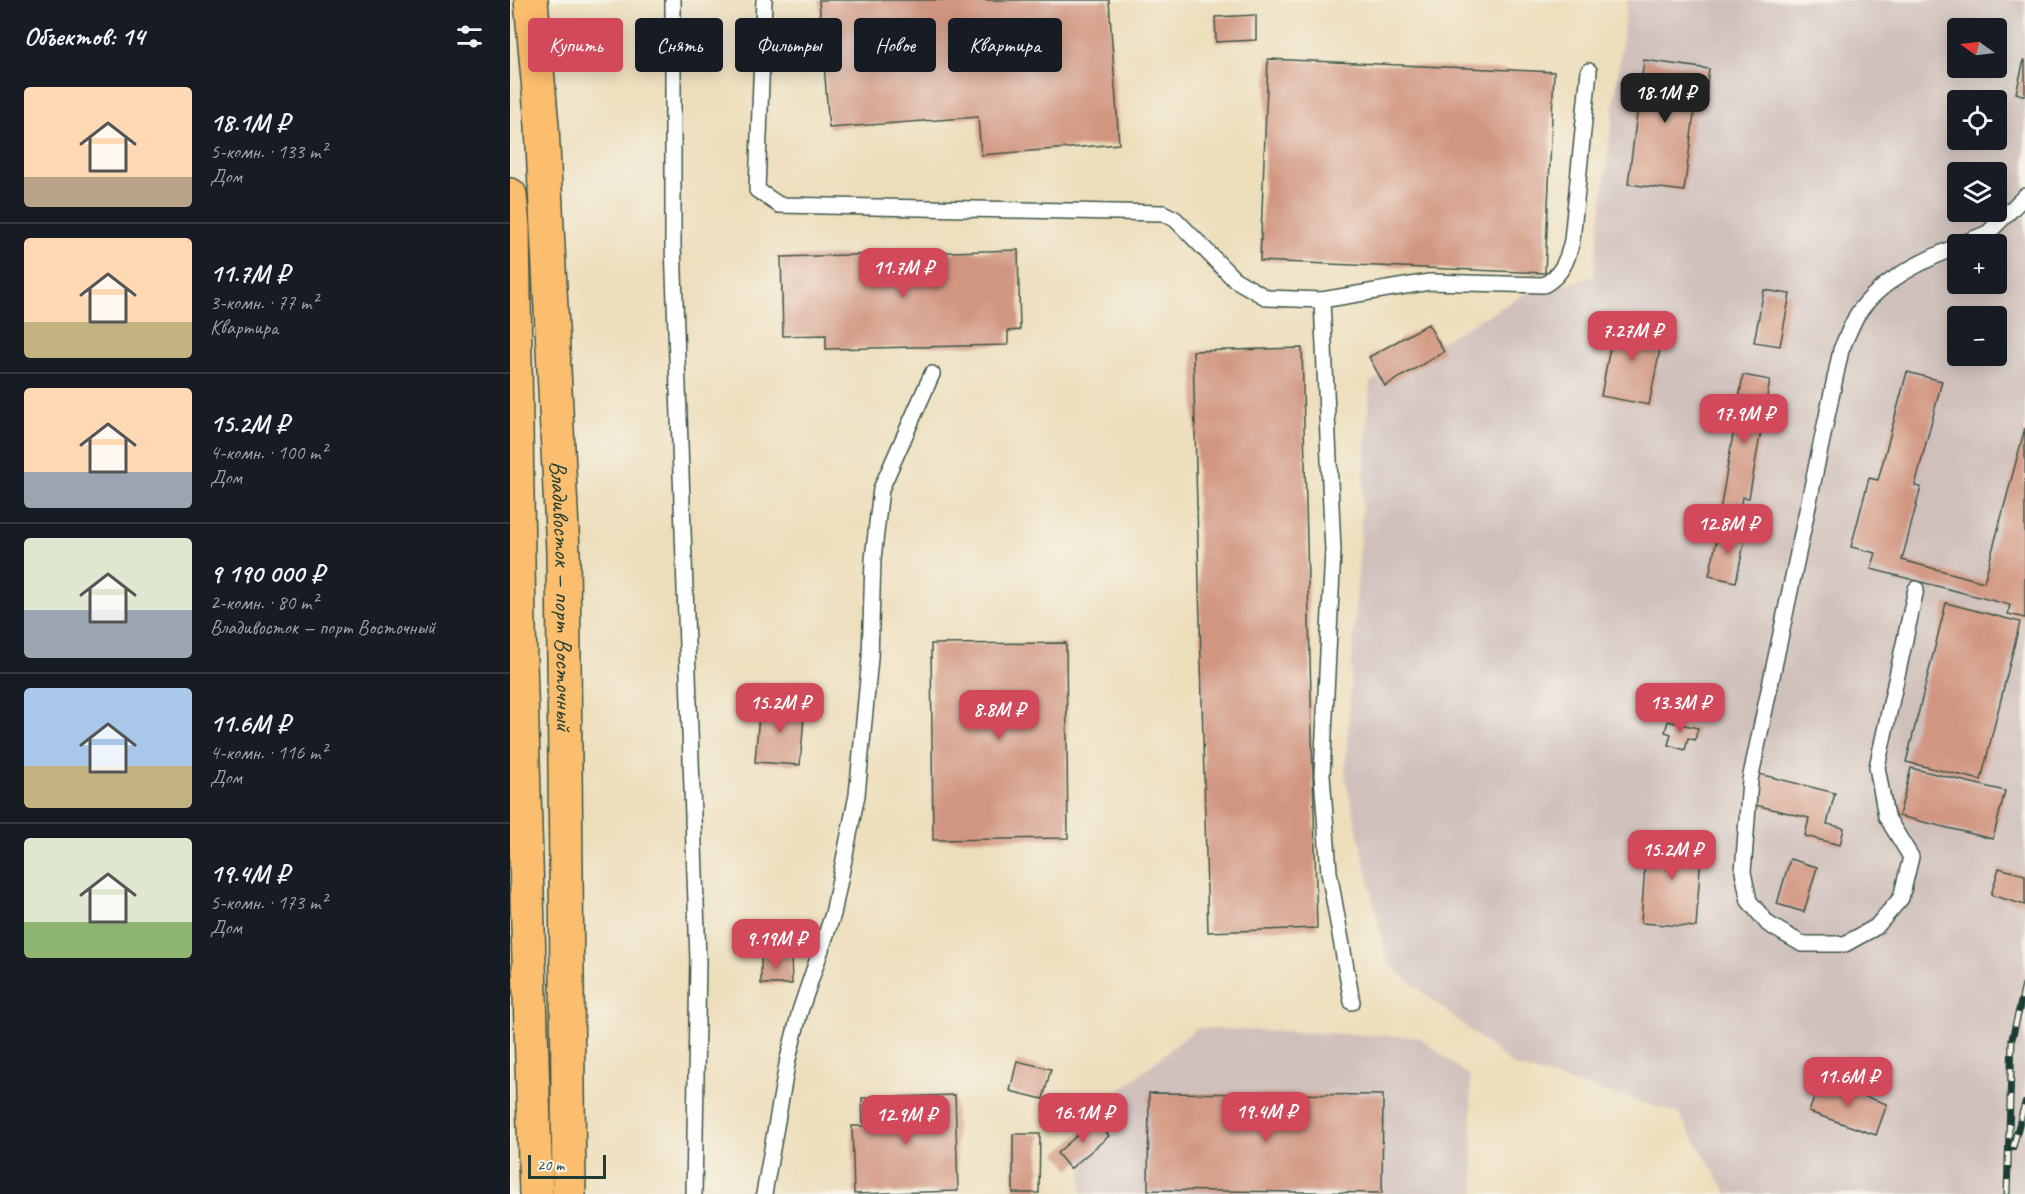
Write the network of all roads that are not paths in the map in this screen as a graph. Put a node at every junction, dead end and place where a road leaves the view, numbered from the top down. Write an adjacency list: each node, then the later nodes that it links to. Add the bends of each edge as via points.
1 (531, 0): 17 (highway, Владивосток — порт Восточный, via 542,126 563,551)
2 (673, 0): 18 (lane, via 673,244 698,960)
3 (764, 0): 10 (lane, via 757,190 779,204 1163,213 1175,219 1234,279 1268,298)
4 (1589, 71): 10 (lane, via 1572,240 1568,257 1552,280 1544,285 1429,282)
5 (510, 195): 7 (highway, Владивосток — порт Восточный)
6 (2025, 196): 8 (lane)
7 (512, 222): 13 (highway, Владивосток — порт Восточный)
8 (1986, 234)
9 (1947, 250): 12 (lane, via 1924,260 1887,285 1858,314 1841,350 1749,780 1743,872 1749,901 1768,924 1802,944 1845,944 1876,927 1900,898 1911,857 1886,816 1877,767)
10 (1322, 300): 14 (lane, via 1333,552 1322,775 1329,872)
11 (932, 374): 19 (lane, via 881,489 857,795 833,914 788,1059)
12 (1916, 589)
13 (529, 956): 15 (highway, via 514,1020); 16 (highway, Владивосток — порт Восточный)
14 (1352, 1002)
15 (515, 1194)
16 (536, 1194)
17 (569, 1194)
18 (694, 1194)
19 (764, 1194)

